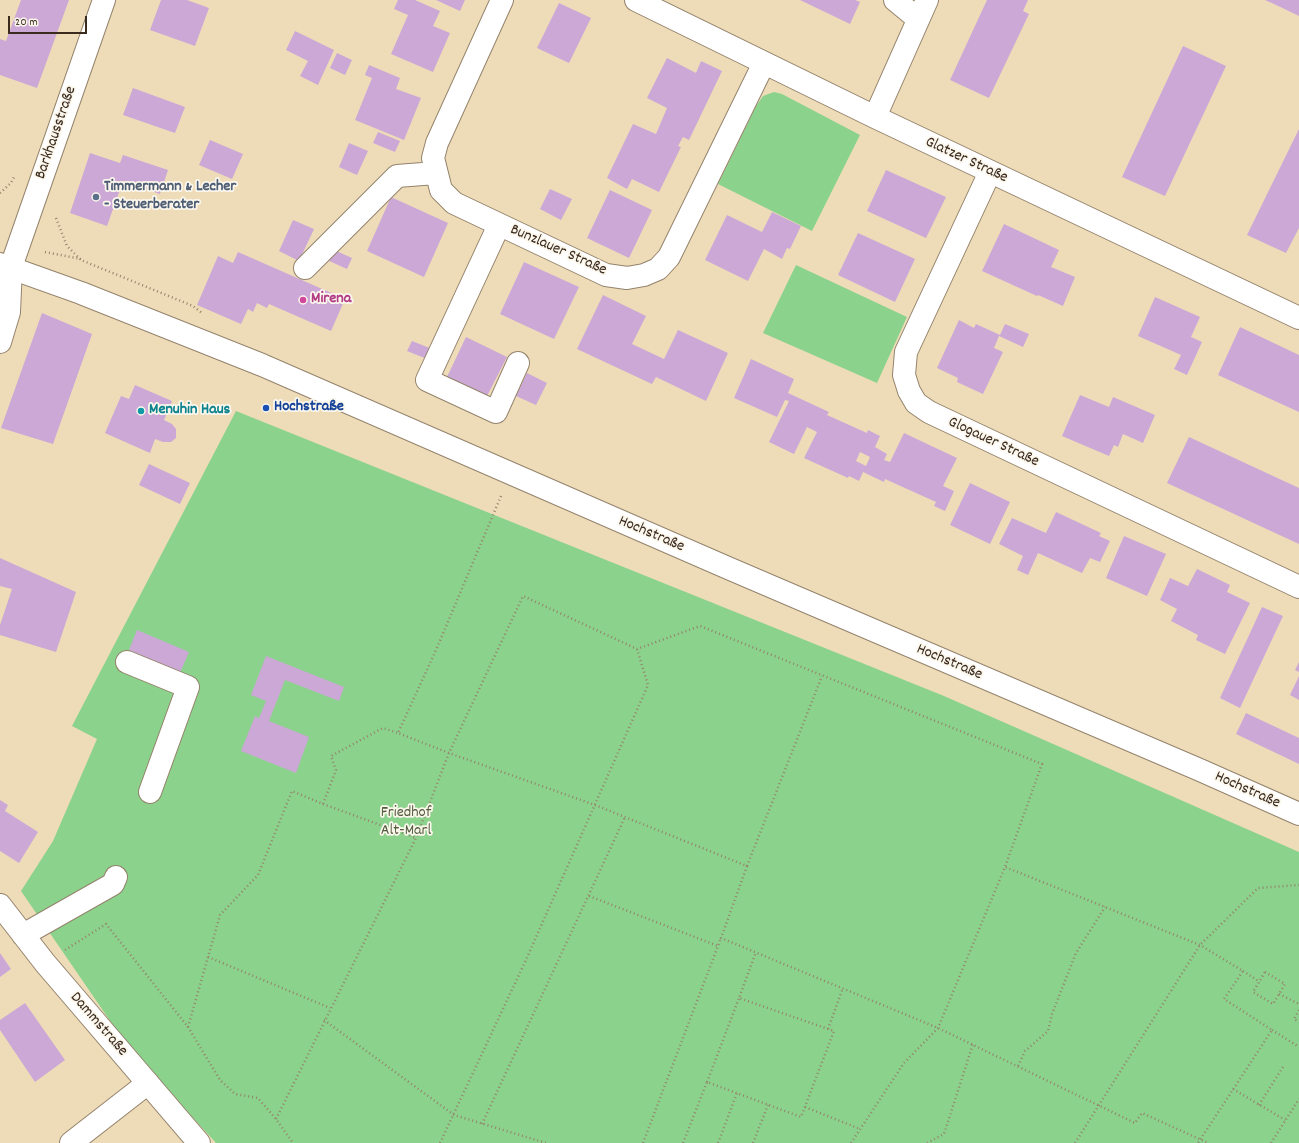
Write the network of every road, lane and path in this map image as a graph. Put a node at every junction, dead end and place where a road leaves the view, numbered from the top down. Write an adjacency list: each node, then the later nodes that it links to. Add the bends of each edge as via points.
1 (104, 0): 12 (street, Barkhausstraße)
2 (502, 0): 9 (street, Bunzlauer Straße, via 437,143 434,158)
3 (636, 0): 6 (street, Glatzer Straße)
4 (895, 0): 5 (street)
5 (922, 9): 7 (street)
6 (764, 63): 7 (street, Glatzer Straße); 11 (street, Bunzlauer Straße, via 669,257 658,269 627,278 606,275)
7 (875, 117): 8 (street, Glatzer Straße)
8 (990, 172): 15 (street, Glatzer Straße); 19 (street, Glogauer Straße, via 906,352 904,375 916,403 929,412)
9 (436, 173): 11 (street, Bunzlauer Straße, via 441,190 454,203); 13 (street, via 397,176)
10 (56, 213): 14 (path, via 56,221 67,246 81,260 193,306)
11 (499, 224): 17 (street, via 427,380 496,412)
12 (6, 266): 16 (street, Barkhausstraße, via 9,312); 18 (street, Hochstraße, via 262,365)
13 (305, 268)
14 (206, 316)
15 (1299, 318)
16 (0, 342)
17 (518, 363)
18 (510, 474): 23 (path); 28 (street, Hochstraße)
19 (1299, 587)
20 (637, 649): 22 (path, via 700,626); 24 (path, via 523,596); 27 (path, via 648,685)
21 (127, 662): 25 (street, via 188,687)
22 (822, 676): 31 (path); 32 (path, via 1042,764)
23 (398, 733): 24 (path); 26 (path, via 383,728 331,756 336,770)
24 (449, 753): 27 (path); 30 (path)
25 (150, 792)
26 (322, 804): 30 (path); 43 (path, via 292,791 258,875 220,915)
27 (595, 805): 29 (path); 72 (path)
28 (1299, 814)
29 (625, 817): 31 (path); 35 (path)
30 (416, 838): 51 (path)
31 (747, 866): 39 (path)
32 (1005, 867): 37 (path); 56 (path)
33 (116, 877): 38 (street, via 113,884)
34 (1299, 885): 40 (path, via 1258,888)
35 (589, 896): 41 (path); 75 (path)
36 (0, 905): 38 (street, Dammstraße)
37 (1106, 907): 40 (path); 61 (path, via 1076,953 1048,1031 1025,1051)
38 (23, 936): 44 (street, Dammstraße)
39 (721, 938): 41 (path); 42 (path)
40 (1200, 945): 45 (path); 70 (path)
41 (718, 946): 83 (path)
42 (756, 952): 47 (path); 49 (path)
43 (208, 957): 51 (path); 55 (path)
44 (45, 964): 55 (path, via 106,924); 64 (street, Dammstraße)
45 (1243, 971): 46 (path); 58 (path, via 1224,998)
46 (1260, 982): 48 (path, via 1254,992 1273,1004); 48 (path, via 1265,972 1285,984)
47 (843, 988): 56 (path); 57 (path)
48 (1279, 994): 50 (path)
49 (739, 998): 57 (path); 63 (path)
50 (1299, 1004)
51 (330, 1008): 53 (path)
52 (1299, 1010): 54 (path, via 1294,1019)
53 (324, 1020): 72 (path); 73 (path)
54 (1299, 1022)
55 (188, 1027): 73 (path, via 220,1080 235,1094 258,1098)
56 (938, 1028): 59 (path); 76 (path, via 904,1063)
57 (828, 1029): 71 (path, via 834,1031)
58 (1272, 1030): 60 (path); 65 (path)
59 (973, 1044): 61 (path); 88 (path, via 944,1134)
60 (1299, 1047)
61 (1018, 1066): 70 (path)
62 (1283, 1067): 69 (path)
63 (707, 1082): 66 (path); 84 (path)
64 (148, 1083): 78 (street); 79 (street, Dammstraße)
65 (1233, 1089): 69 (path); 77 (path)
66 (737, 1093): 68 (path); 85 (path)
67 (1299, 1099): 74 (path)
68 (768, 1104): 71 (path, via 801,1117); 86 (path)
69 (1259, 1104): 74 (path)
70 (1100, 1105): 77 (path, via 1135,1123 1142,1113); 89 (path)
71 (805, 1107): 76 (path)
72 (454, 1115): 75 (path); 81 (path)
73 (276, 1119): 80 (path)
74 (1285, 1120): 92 (path)
75 (482, 1124): 82 (path)
76 (860, 1129): 87 (path)
77 (1200, 1140): 90 (path); 91 (path)
78 (71, 1143)
79 (199, 1143)
80 (293, 1143)
81 (440, 1143)
82 (546, 1143)
83 (643, 1143)
84 (683, 1143)
85 (718, 1143)
86 (753, 1143)
87 (851, 1143)
88 (927, 1143)
89 (1075, 1143)
90 (1198, 1143)
91 (1208, 1143)
92 (1270, 1143)

